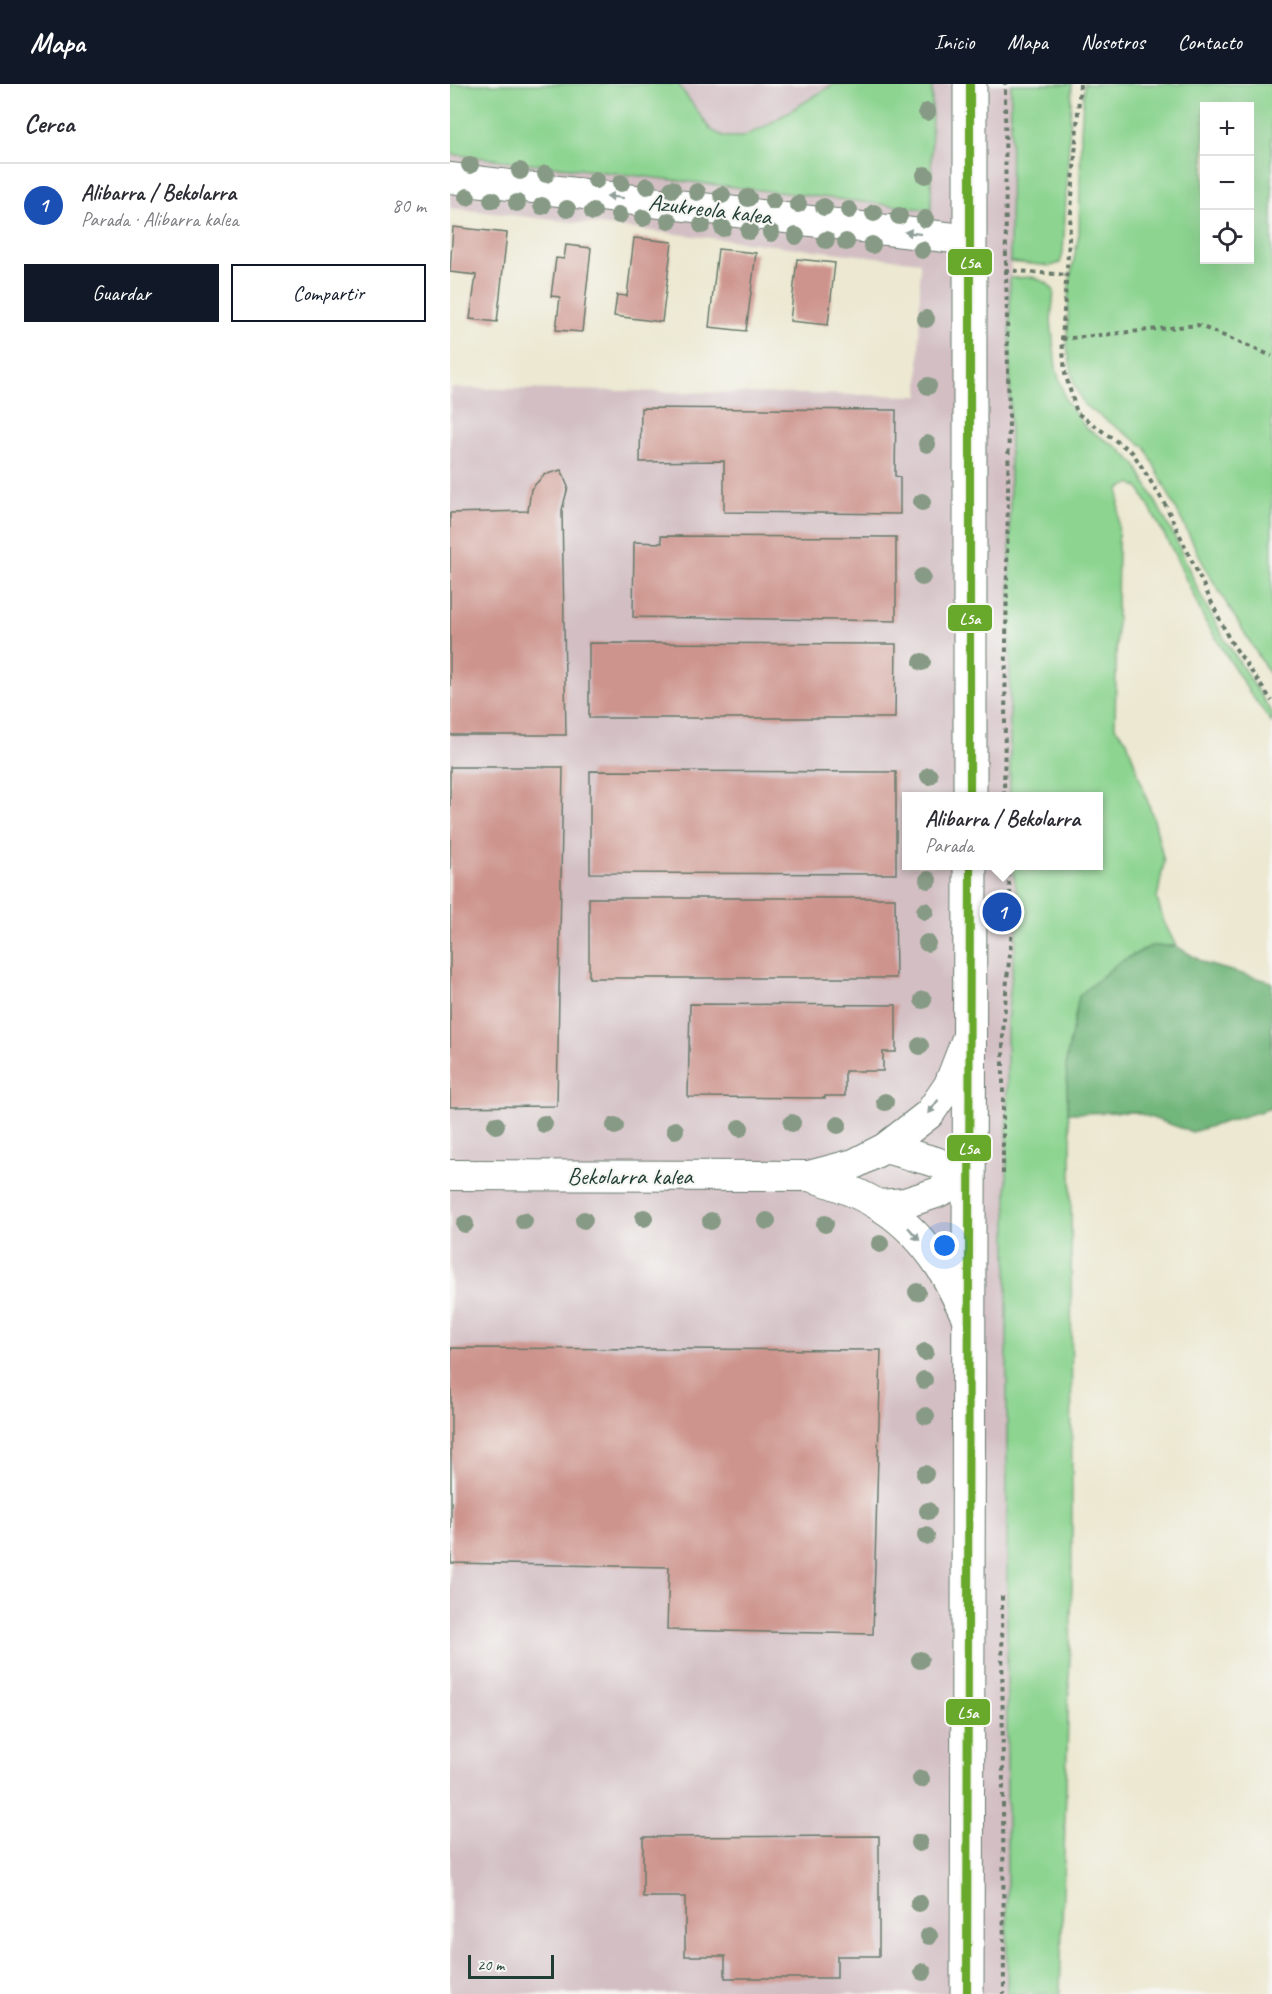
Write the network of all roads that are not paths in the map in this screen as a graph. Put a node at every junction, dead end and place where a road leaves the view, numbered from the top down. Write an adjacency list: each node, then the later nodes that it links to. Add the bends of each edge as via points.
1 (970, 84): 3 (street)
2 (450, 178): 3 (street, Azukreola kalea, one-way to 2)
3 (971, 240): 4 (street)
4 (970, 792)
5 (970, 870): 6 (street)
6 (968, 1036): 7 (street, Bekolarra kalea, one-way to 7, via 949,1085 929,1114); 10 (street)
7 (885, 1148): 9 (street, Bekolarra kalea, via 854,1164); 10 (street, via 936,1162)
8 (450, 1175): 9 (street, Bekolarra kalea)
9 (809, 1176): 11 (street, Bekolarra kalea, via 841,1185)
10 (968, 1178): 11 (street, via 906,1203); 12 (street)
11 (880, 1205): 12 (street, Bekolarra kalea, one-way to 12, via 911,1229 940,1267)
12 (968, 1320): 13 (street)
13 (967, 1994)

